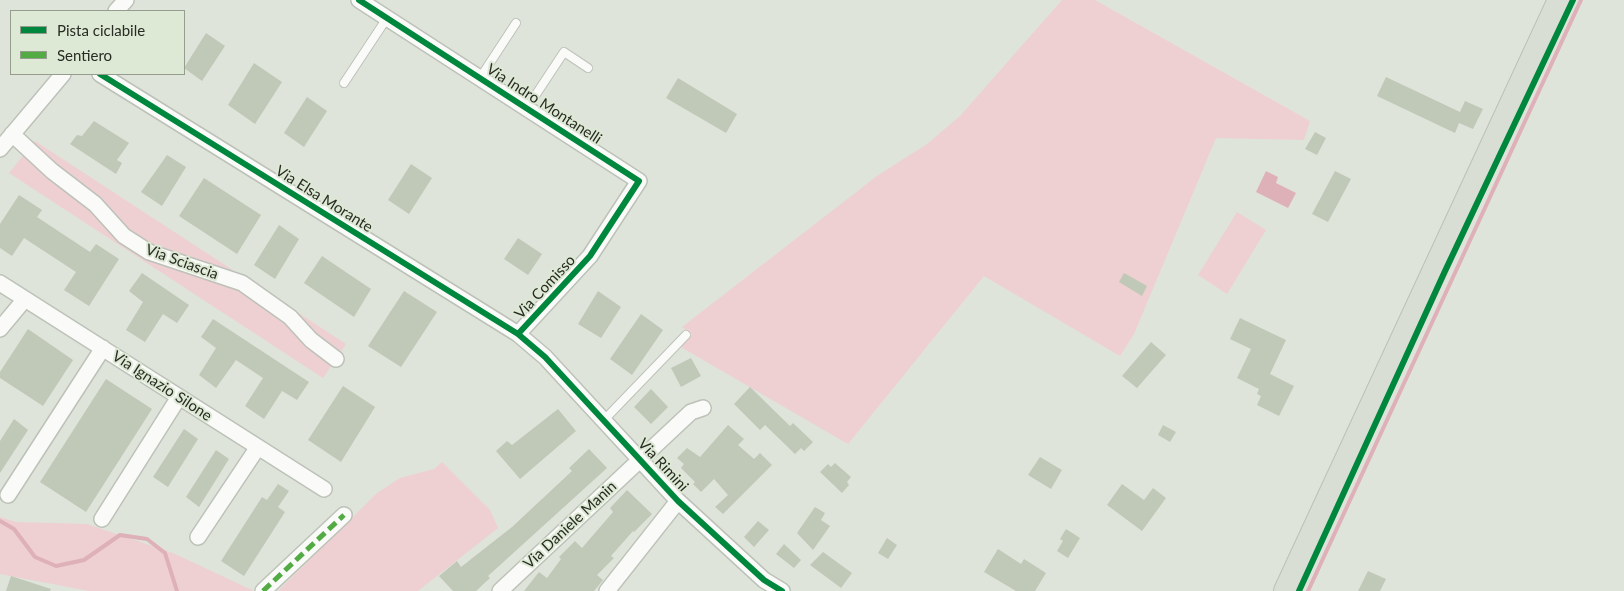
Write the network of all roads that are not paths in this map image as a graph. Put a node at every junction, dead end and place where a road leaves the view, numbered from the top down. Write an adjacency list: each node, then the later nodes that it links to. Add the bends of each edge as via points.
1 (359, 0): 3 (street, Via Indro Montanelli)
2 (1560, 0): 36 (main road)
3 (386, 18): 8 (street, Via Indro Montanelli); 9 (lane)
4 (516, 23): 8 (lane)
5 (588, 68): 10 (lane, via 564,52)
6 (62, 75): 11 (street)
7 (102, 75): 16 (street, Via Elsa Morante)
8 (480, 78): 10 (street, Via Indro Montanelli)
9 (344, 84)
10 (527, 108): 12 (street, Via Indro Montanelli, via 639,181)
11 (4, 143): 20 (street, Via Sciascia, via 52,171 95,204 124,236 149,252 242,283 290,317)
12 (590, 256): 16 (street, Via Comisso)
13 (0, 283): 14 (street, Via Ignazio Silone)
14 (25, 299): 15 (street); 19 (street, Via Ignazio Silone)
15 (0, 329)
16 (518, 334): 18 (street, Via Elsa Morante)
17 (686, 335): 23 (lane)
18 (533, 346): 23 (street, Via Rimini)
19 (103, 348): 21 (street, Via Ignazio Silone); 27 (street)
20 (336, 360)
21 (180, 397): 24 (street, Via Ignazio Silone); 30 (street)
22 (703, 408): 25 (street, Via Rimini, via 691,412)
23 (604, 420): 25 (street, Via Rimini)
24 (258, 447): 26 (street, Via Ignazio Silone); 31 (street)
25 (640, 459): 28 (street, Via Rimini); 33 (street, Via Daniele Manin)
26 (324, 489)
27 (8, 495)
28 (678, 501): 34 (street); 35 (street, Via Rimini, via 764,580)
29 (344, 515): 32 (street)
30 (102, 519)
31 (198, 537)
32 (263, 591)
33 (500, 591)
34 (607, 591)
35 (782, 591)
36 (1286, 591)

